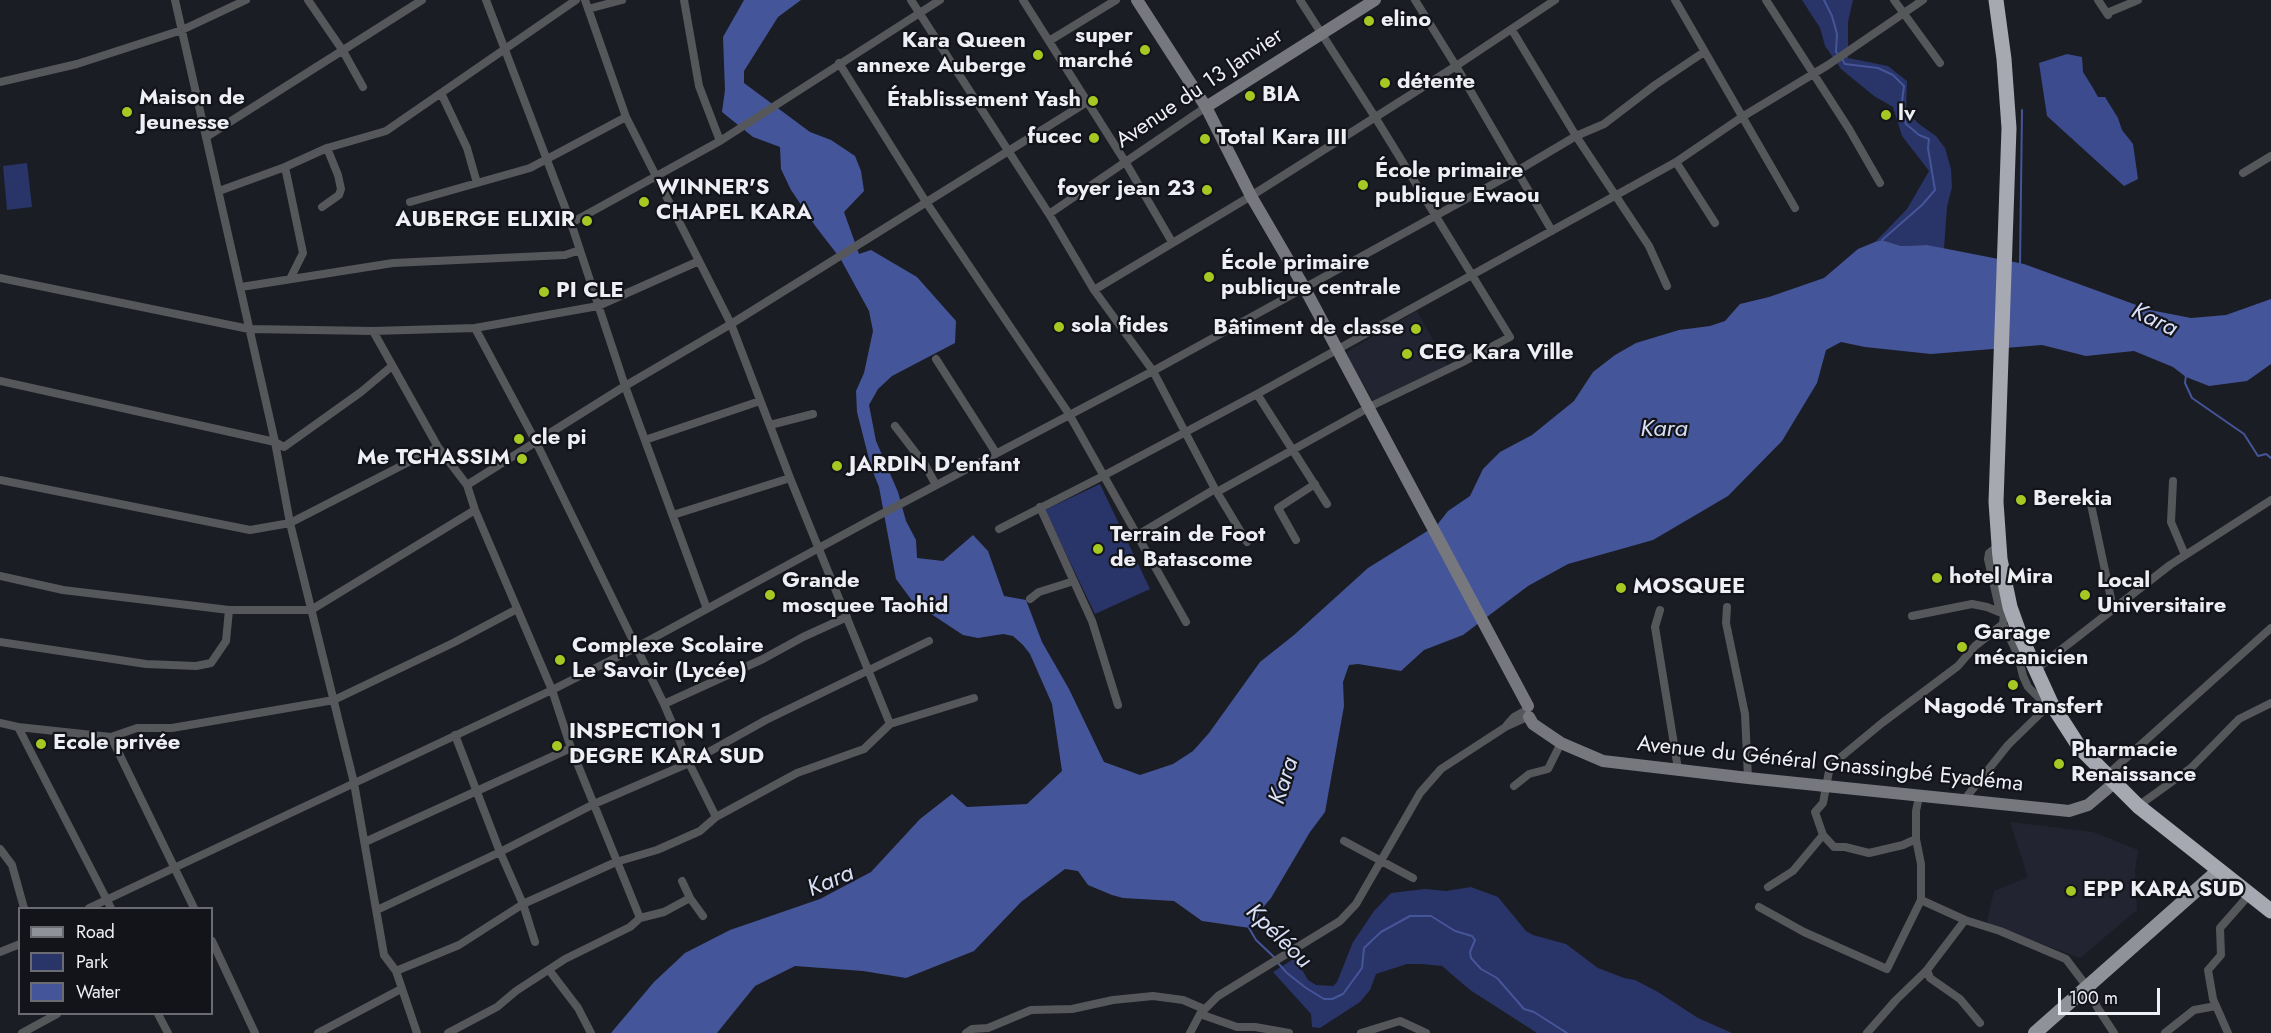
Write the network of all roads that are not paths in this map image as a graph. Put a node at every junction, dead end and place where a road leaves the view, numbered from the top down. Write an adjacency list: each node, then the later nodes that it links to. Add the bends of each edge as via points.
1 (175, 0): 28 (street)
2 (246, 0): 28 (street)
3 (308, 0): 33 (street)
4 (422, 0): 33 (street)
5 (486, 0): 32 (street)
6 (576, 0): 32 (street)
7 (622, 0): 25 (street)
8 (684, 0): 49 (street, via 699,86)
9 (911, 0): 27 (street)
10 (940, 0): 27 (street)
11 (1023, 0): 31 (street)
12 (1116, 0): 31 (street)
13 (1137, 0): 43 (main road)
14 (1300, 0): 30 (street)
15 (1375, 0): 30 (main road, Avenue du 13 Janvier)
16 (1415, 0): 37 (street)
17 (1555, 0): 29 (street)
18 (1676, 0): 34 (street)
19 (1766, 0): 38 (street)
20 (1894, 0): 26 (street)
21 (1923, 0): 26 (street)
22 (1996, 0): 140 (highway, via 2008,107 1996,471)
23 (2098, 0): 24 (street, via 2107,14)
24 (2138, 0)
25 (587, 4): 44 (street)
26 (1902, 13): 36 (street); 38 (street)
27 (919, 14): 35 (street); 51 (street)
28 (182, 30): 39 (street, via 77,64); 48 (street)
29 (1512, 30): 37 (street); 47 (street)
30 (1322, 34): 43 (main road, Avenue du 13 Janvier); 45 (street)
31 (1049, 41): 42 (street)
32 (503, 50): 41 (street); 53 (street)
33 (344, 51): 40 (street); 48 (street)
34 (1704, 52): 46 (street); 47 (street, via 1604,123)
35 (838, 63): 49 (street); 66 (street)
36 (1940, 63)
37 (1456, 66): 45 (street); 57 (street)
38 (1812, 73): 46 (street); 61 (street)
39 (0, 82)
40 (363, 87)
41 (441, 93): 50 (street, via 386,131); 60 (street, via 467,148)
42 (1087, 102): 51 (street); 55 (street)
43 (1206, 107): 55 (street, Avenue du 13 Janvier); 64 (main road)
44 (626, 117): 53 (street); 59 (street)
45 (1375, 117): 64 (street); 70 (street)
46 (1742, 117): 54 (street); 68 (street)
47 (1576, 136): 57 (street); 63 (street)
48 (206, 137): 62 (street)
49 (720, 141): 59 (street)
50 (327, 148): 56 (street); 67 (street, via 342,189)
51 (1007, 152): 66 (street); 69 (street)
52 (2271, 156): 58 (street)
53 (546, 157): 60 (street, via 530,168); 71 (street)
54 (1676, 162): 63 (street); 72 (street)
55 (1126, 163): 69 (street, Avenue du 13 Janvier); 74 (street)
56 (285, 167): 62 (street); 79 (street, via 303,253)
57 (1516, 171): 70 (street); 73 (street)
58 (2243, 173)
59 (656, 177): 71 (street); 76 (street)
60 (477, 183): 65 (street)
61 (1880, 183)
62 (219, 191): 81 (street)
63 (1617, 195): 73 (street); 80 (street, via 1649,246)
64 (1251, 196): 74 (street); 82 (main road)
65 (410, 202)
66 (926, 202): 85 (street); 99 (street)
67 (322, 207)
68 (1795, 208)
69 (1048, 214): 83 (street)
70 (1434, 216): 77 (street); 82 (street)
71 (571, 223): 75 (street)
72 (1715, 223)
73 (1552, 231): 77 (street)
74 (1172, 242): 83 (street)
75 (580, 250): 79 (street, via 565,255 393,263); 84 (street)
76 (699, 261): 84 (street); 85 (street)
77 (1472, 275): 89 (street); 97 (street, via 1510,337)
78 (0, 278): 87 (street)
79 (290, 279): 81 (street)
80 (1667, 286)
81 (241, 287): 87 (street)
82 (1304, 287): 89 (main road); 92 (street)
83 (1094, 290): 92 (street)
84 (598, 306): 86 (street); 94 (street)
85 (731, 324): 94 (street); 96 (street)
86 (475, 328): 88 (street); 105 (street)
87 (249, 329): 88 (street); 104 (street)
88 (373, 331): 91 (street)
89 (1336, 349): 95 (street); 97 (main road)
90 (936, 359): 108 (street)
91 (392, 366): 104 (street, via 284,447); 106 (street)
92 (1153, 371): 99 (street); 102 (street)
93 (0, 381): 104 (street)
94 (625, 386): 103 (street); 105 (street)
95 (1257, 394): 102 (street); 107 (street)
96 (760, 401): 100 (street); 103 (street)
97 (1367, 408): 107 (street); 158 (main road, via 1507,667)
98 (813, 414): 100 (street)
99 (1069, 414): 108 (street); 109 (street)
100 (770, 425): 110 (street)
101 (895, 426): 115 (street)
102 (1184, 433): 109 (street); 116 (street)
103 (645, 440): 122 (street)
104 (275, 442): 123 (street)
105 (536, 442): 114 (street); 148 (street)
106 (438, 447): 114 (street); 123 (street)
107 (1293, 450): 113 (street); 116 (street)
108 (996, 453): 115 (street)
109 (1103, 476): 120 (street); 125 (street)
110 (790, 478): 122 (street); 128 (street)
111 (0, 480): 123 (street, via 250,530)
112 (2173, 481): 129 (street, via 2171,522)
113 (1315, 484): 119 (street); 126 (street, via 1278,508)
114 (467, 485): 121 (street)
115 (936, 485): 128 (street)
116 (1216, 491): 125 (street); 127 (street)
117 (2090, 500): 134 (street)
118 (2271, 500): 129 (street)
119 (1327, 504)
120 (1040, 507): 124 (street); 131 (street)
121 (475, 510): 135 (street); 138 (street)
122 (673, 515): 136 (street)
123 (290, 523): 138 (street)
124 (999, 529)
125 (1136, 536): 143 (street)
126 (1296, 540)
127 (1247, 542)
128 (818, 548): 136 (street); 142 (street)
129 (2185, 555): 134 (street)
130 (0, 576): 137 (street, via 63,590)
131 (1074, 581): 132 (street, via 1039,592); 156 (street, via 1092,621)
132 (1030, 599)
133 (1727, 607): 168 (street, via 1726,623 1745,714)
134 (2113, 608): 150 (street)
135 (517, 609): 151 (street); 153 (street)
136 (707, 609): 148 (street)
137 (229, 610): 138 (street); 147 (street, via 226,641 211,663 196,666 146,664)
138 (311, 610): 153 (street)
139 (1660, 610): 167 (street, via 1655,627)
140 (2004, 611): 141 (street, via 1972,604); 144 (street); 150 (highway)
141 (1912, 616)
142 (847, 617): 149 (street); 155 (street)
143 (1186, 622)
144 (2003, 624): 157 (street, via 2023,676 2034,694); 172 (street, via 1975,646 1958,666 1830,766)
145 (2271, 628): 169 (street)
146 (929, 641): 149 (street)
147 (0, 642)
148 (635, 648): 151 (street); 155 (street)
149 (869, 670): 160 (street); 166 (street)
150 (2035, 670): 157 (highway)
151 (552, 690): 162 (street); 165 (street)
152 (974, 698): 160 (street)
153 (334, 700): 163 (street, via 172,728 137,728); 170 (street)
154 (2271, 703): 177 (street, via 2239,719 2190,768)
155 (664, 704): 166 (street)
156 (1118, 705)
157 (2049, 705): 169 (highway, via 2080,748); 175 (street, via 2008,746)
158 (1527, 712): 164 (main road, Avenue du Général Gnassingbé Eyadéma, via 1533,724); 185 (street, via 1441,769 1420,793)
159 (0, 723): 161 (street)
160 (890, 724): 178 (street, via 864,749 797,773)
161 (18, 727): 163 (street); 194 (street)
162 (455, 735): 170 (street); 173 (street)
163 (111, 737): 187 (street)
164 (1561, 743): 167 (main road, Avenue du Général Gnassingbé Eyadéma, via 1603,761); 171 (street, via 1548,769 1529,774)
165 (571, 748): 173 (street); 176 (street)
166 (689, 763): 176 (street); 178 (street)
167 (1678, 769): 168 (main road, Avenue du Général Gnassingbé Eyadéma)
168 (1748, 778): 172 (main road, Avenue du Général Gnassingbé Eyadéma)
169 (2110, 780): 175 (main road, Avenue du Général Gnassingbé Eyadéma, via 2088,804 2069,811); 177 (highway)
170 (354, 783): 182 (street); 187 (street)
171 (1514, 786)
172 (1826, 786): 174 (main road, Avenue du Général Gnassingbé Eyadéma); 179 (street, via 1823,802 1815,812)
173 (477, 792): 182 (street); 184 (street)
174 (1919, 797): 175 (main road, Avenue du Général Gnassingbé Eyadéma); 180 (street)
175 (1964, 800)
176 (594, 804): 184 (street); 186 (street)
177 (2138, 806): 188 (highway)
178 (716, 817): 186 (street, via 700,831)
179 (1823, 835): 180 (street, via 1834,847 1869,853); 191 (street, via 1793,871)
180 (1916, 839): 195 (street)
181 (1344, 841): 185 (street)
182 (365, 842): 202 (street)
183 (0, 849): 197 (street, via 12,865)
184 (500, 852): 196 (street); 202 (street)
185 (1380, 861): 189 (street); 217 (street, via 1356,903 1340,921 1230,987)
186 (616, 862): 196 (street); 205 (street)
187 (174, 868): 194 (street); 200 (street)
188 (2218, 871): 192 (highway); 214 (main road)
189 (1413, 878)
190 (682, 881): 193 (street)
191 (1768, 886)
192 (2248, 895): 203 (highway); 216 (street, via 2220,928 2221,955 2208,970)
193 (690, 898): 204 (street); 205 (street, via 664,912)
194 (107, 900): 198 (street); 199 (street)
195 (1921, 900): 201 (street, via 1887,969); 206 (street)
196 (523, 904): 207 (street); 213 (street, via 459,945)
197 (23, 907)
198 (93, 907)
199 (110, 907)
200 (193, 907)
201 (1759, 907)
202 (376, 910): 213 (street, via 384,955)
203 (2271, 911)
204 (703, 916)
205 (640, 918): 211 (street)
206 (1965, 920): 212 (street); 214 (street, via 2066,959)
207 (535, 942)
208 (213, 943): 224 (street)
209 (18, 945): 210 (street)
210 (0, 952)
211 (549, 970): 227 (street, via 496,1007); 228 (street, via 578,1008)
212 (1927, 970): 220 (street, via 1930,978 1960,999); 234 (street)
213 (396, 971): 215 (street)
214 (2088, 988): 235 (main road); 236 (street)
215 (401, 989): 225 (street); 226 (street)
216 (2216, 1006): 237 (street, via 2194,1010); 238 (street)
217 (1202, 1012): 221 (street, via 1183,1000 1153,996 1072,1009 1031,1010); 230 (street); 231 (street, via 1237,1028)
218 (55, 1015): 222 (street)
219 (159, 1015): 223 (street)
220 (1980, 1023)
221 (989, 1031): 229 (street, via 972,1029)
222 (22, 1033)
223 (168, 1033)
224 (255, 1033)
225 (318, 1033)
226 (417, 1033)
227 (448, 1033)
228 (591, 1033)
229 (966, 1033)
230 (1190, 1033)
231 (1289, 1033)
232 (1361, 1033): 233 (street, via 1400,1021)
233 (1426, 1033)
234 (1867, 1033)
235 (2035, 1033)
236 (2115, 1033)
237 (2165, 1033)
238 (2228, 1033)

